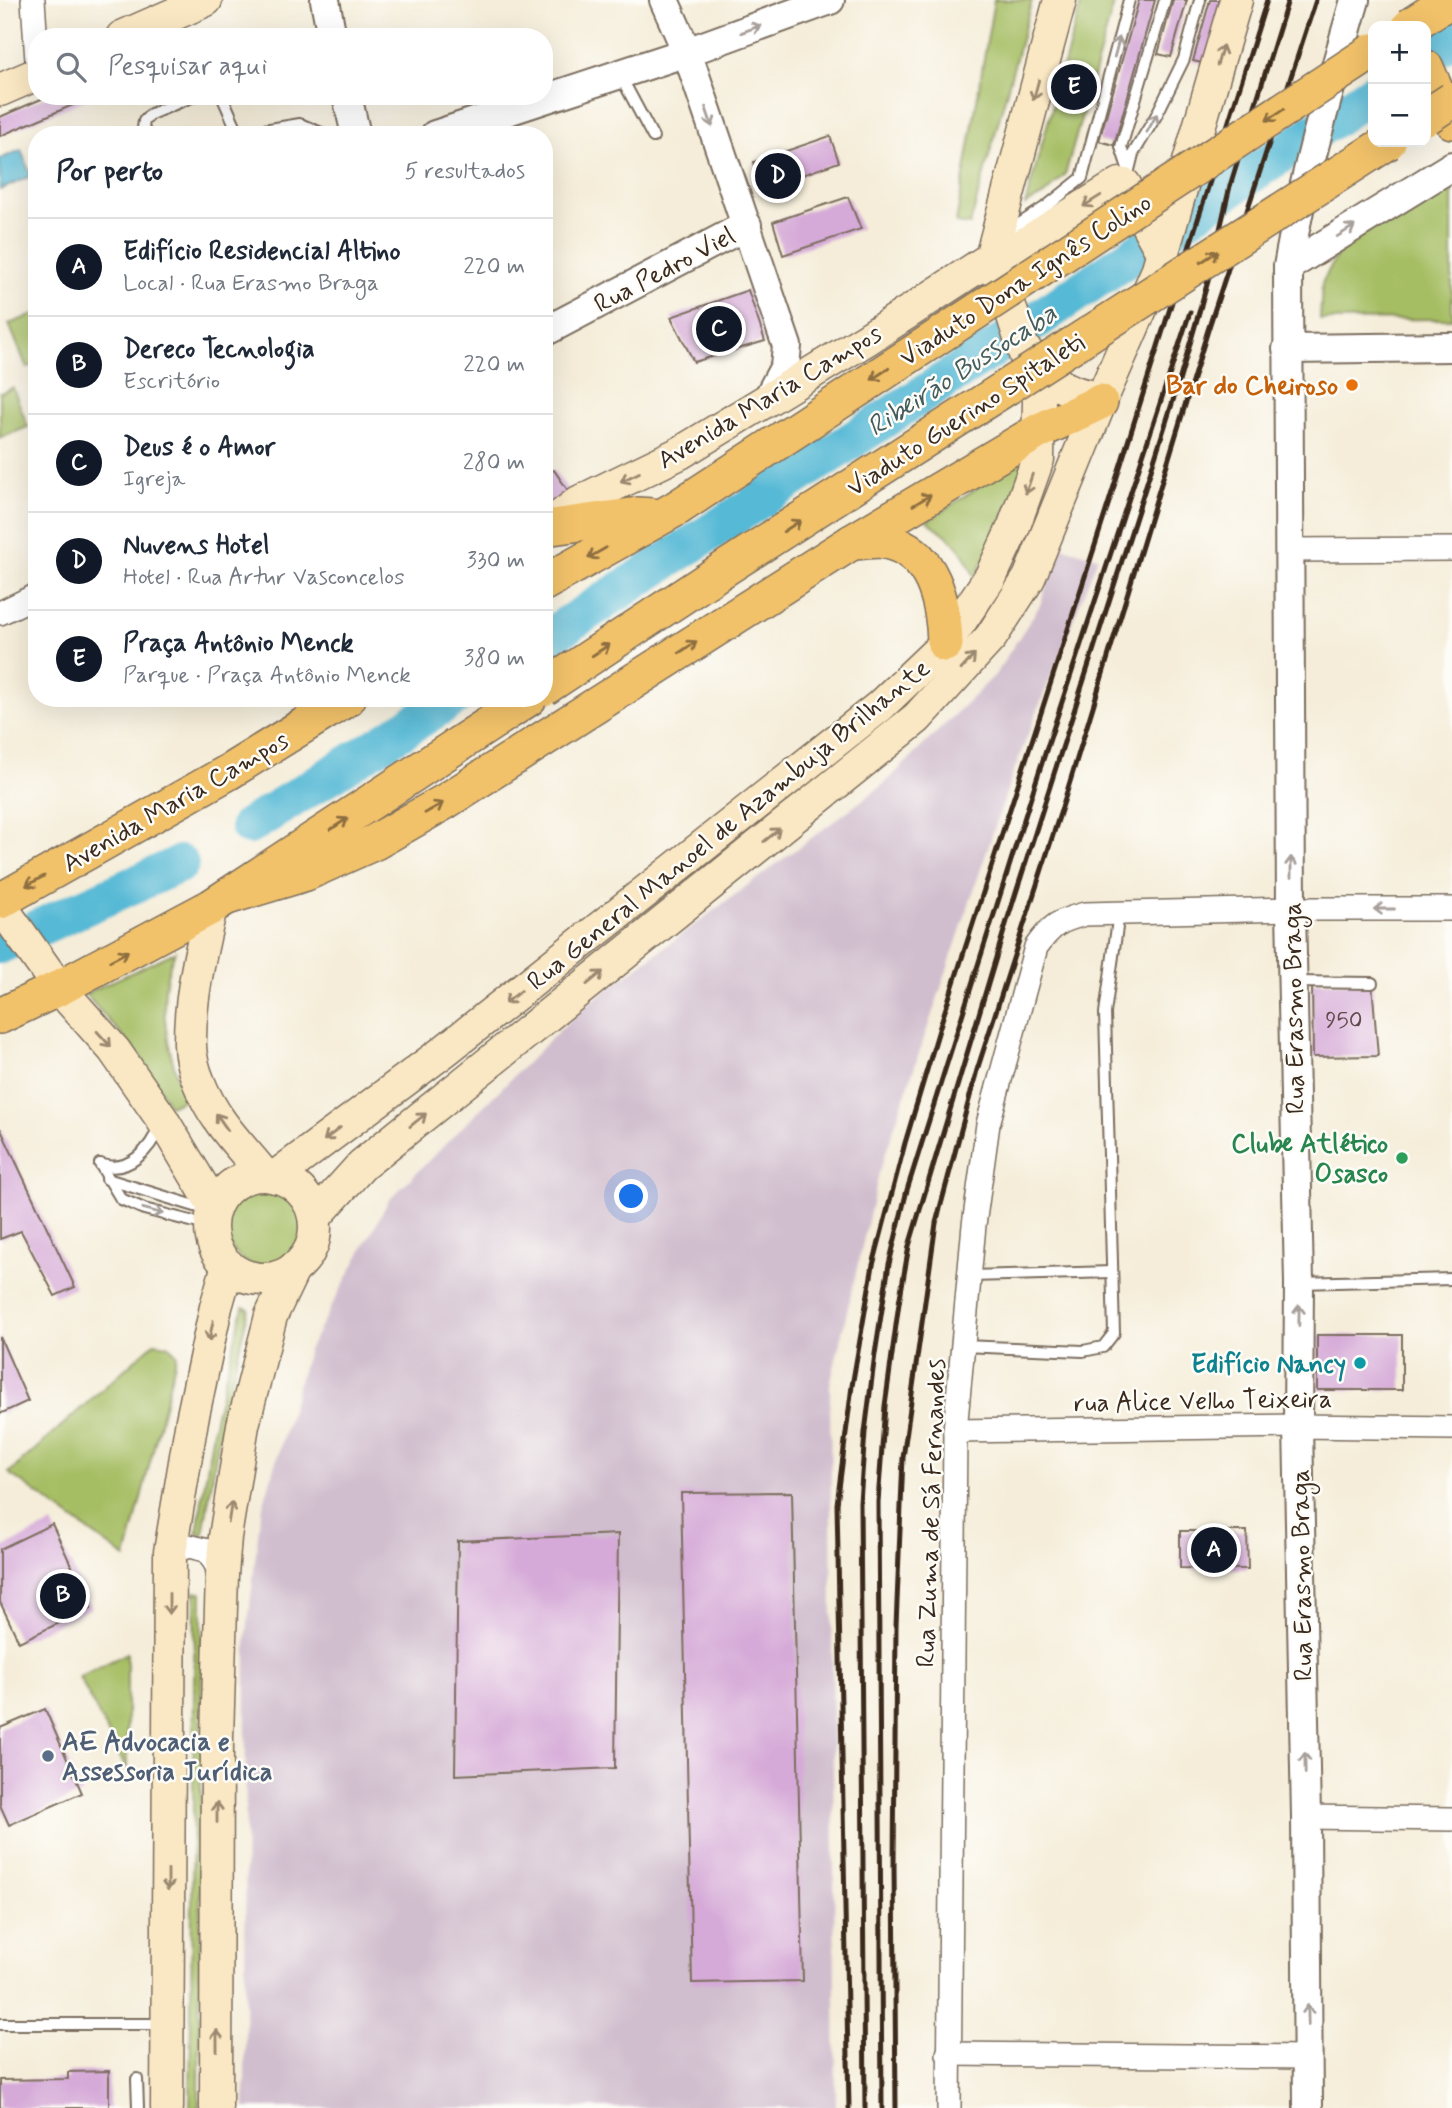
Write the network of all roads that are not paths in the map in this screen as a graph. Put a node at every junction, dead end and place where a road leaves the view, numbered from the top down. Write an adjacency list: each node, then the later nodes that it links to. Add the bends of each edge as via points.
1 (33, 0): 16 (street)
2 (206, 0): 17 (main road)
3 (325, 0): 18 (street)
4 (664, 0): 19 (street)
5 (830, 0): 19 (street, one-way to 5)
6 (1060, 0): 45 (main road, one-way to 45)
7 (1129, 0): 45 (lane, one-way to 7, via 1018,225 1082,178)
8 (1165, 0): 42 (lane, via 1121,147)
9 (1200, 0): 42 (lane, one-way to 9, via 1139,142 1184,59)
10 (1236, 0): 44 (main road, Rua General Manoel de Azambuja Brilhante, one-way to 10)
11 (1355, 0): 46 (street, Rua Erasmo Braga)
12 (1418, 0): 14 (main road)
13 (1450, 0): 15 (main road, bridge)
14 (1417, 21)
15 (1418, 21)
16 (35, 28)
17 (142, 28)
18 (330, 28)
19 (687, 52): 21 (street); 43 (street, one-way to 43)
20 (1368, 54): 56 (main road, Viaduto Dona Ignês Colino, one-way to 56, bridge)
21 (620, 74): 25 (street); 39 (lane)
22 (28, 78): 24 (main road)
23 (1431, 80): 32 (main road)
24 (0, 90)
25 (553, 96)
26 (1452, 100): 31 (main road, bridge)
27 (172, 105): 33 (lane, via 151,114)
28 (225, 105): 34 (lane)
29 (348, 105): 37 (street)
30 (526, 105): 38 (street)
31 (1431, 114)
32 (1452, 121)
33 (144, 126)
34 (233, 126)
35 (286, 126): 36 (lane)
36 (305, 126)
37 (354, 126)
38 (462, 126)
39 (653, 137)
40 (1380, 147): 66 (main road, Viaduto Guerino Spitaleti, one-way to 40, bridge)
41 (1452, 166): 46 (street, one-way to 41)
42 (1127, 178): 44 (main road); 45 (main road, Avenida Maria Campos, one-way to 45, via 1021,246)
43 (747, 225): 47 (street, Rua Pedro Viel); 49 (street)
44 (1162, 240): 54 (main road, Rua General Manoel de Azambuja Brilhante)
45 (991, 258): 48 (main road, Rua General Manoel de Azambuja Brilhante); 52 (main road, Avenida Maria Campos)
46 (1288, 267): 51 (street, Rua Erasmo Braga)
47 (553, 327)
48 (1020, 337): 54 (main road, via 1063,388); 55 (main road, Rua General Manoel de Azambuja Brilhante, via 1038,398)
49 (787, 346): 52 (street, via 804,355); 53 (street, via 785,366)
50 (1452, 347): 51 (street)
51 (1287, 349): 61 (street, Rua Erasmo Braga)
52 (837, 357): 53 (main road, Avenida Maria Campos)
53 (767, 400): 57 (main road, Avenida Maria Campos, one-way to 57, via 680,453 579,502)
54 (1101, 400): 55 (main road); 82 (main road, Rua General Manoel de Azambuja Brilhante, one-way to 54, via 362,1165 916,718 991,637 1029,578)
55 (1039, 431): 59 (main road, one-way to 55); 65 (main road, Rua General Manoel de Azambuja Brilhante, one-way to 65, via 1038,459 1014,526 991,576)
56 (670, 512): 58 (main road); 62 (main road, one-way to 62)
57 (553, 522)
58 (553, 527)
59 (852, 542): 65 (main road, via 885,541 905,548 924,564 940,596); 69 (main road, one-way to 59, via 306,873 422,815)
60 (1452, 549): 61 (street)
61 (1291, 550): 71 (street, Rua Erasmo Braga, one-way to 61)
62 (553, 578)
63 (28, 599): 64 (street)
64 (0, 613)
65 (945, 644): 79 (main road, Rua General Manoel de Azambuja Brilhante, one-way to 79, via 880,706 443,1052)
66 (553, 682)
67 (334, 707): 70 (main road, Avenida Maria Campos, one-way to 70)
68 (515, 707): 69 (main road, one-way to 68)
69 (219, 902): 75 (main road, one-way to 69); 79 (main road, one-way to 69, via 219,1119 192,1060 199,960)
70 (1, 906): 75 (main road)
71 (1291, 909): 72 (street, one-way to 71); 73 (street); 74 (street, Rua Erasmo Braga)
72 (1452, 909)
73 (1119, 913): 85 (lane, via 1105,1013); 86 (street, Rua Zuma de Sá Fernandes, via 1085,914 1061,921 1036,947 988,1124)
74 (1293, 982): 76 (lane); 88 (street, Rua Erasmo Braga)
75 (55, 983): 77 (main road); 78 (main road, one-way to 78, via 114,1050)
76 (1371, 983)
77 (0, 1016)
78 (162, 1119): 80 (lane, via 153,1141 134,1160 108,1167 100,1164); 81 (main road)
79 (270, 1176): 81 (main road, via 252,1176 229,1187); 82 (main road, via 300,1191)
80 (107, 1179): 81 (lane); 81 (lane, one-way to 81, via 121,1199 135,1206)
81 (212, 1215): 83 (main road, via 215,1247)
82 (314, 1217): 84 (main road, via 311,1245)
83 (228, 1265): 84 (main road, via 247,1275 268,1278); 93 (main road, one-way to 93, via 192,1420)
84 (294, 1268): 94 (main road, one-way to 84, via 243,1426 271,1317)
85 (1112, 1272): 86 (lane); 89 (lane, via 1114,1333 1103,1347 1083,1352)
86 (970, 1276): 89 (street, Rua Zuma de Sá Fernandes)
87 (1452, 1279): 88 (lane)
88 (1300, 1283): 90 (street, Rua Erasmo Braga, one-way to 88)
89 (963, 1346): 92 (street, Rua Zuma de Sá Fernandes)
90 (1298, 1426): 91 (street, rua Alice Velho Teixeira); 92 (street, rua Alice Velho Teixeira); 95 (street, Rua Erasmo Braga, one-way to 90)
91 (1452, 1428)
92 (955, 1431): 99 (street, Rua Zuma de Sá Fernandes)
93 (170, 1552): 94 (street, via 189,1546 208,1552); 98 (main road, one-way to 98)
94 (222, 1575): 103 (main road, one-way to 94)
95 (1306, 1817): 96 (street); 100 (street, Rua Erasmo Braga, one-way to 95)
96 (1452, 1819)
97 (0, 2024): 98 (lane)
98 (167, 2024): 101 (main road)
99 (948, 2054): 100 (street); 104 (street, Rua Zuma de Sá Fernandes)
100 (1308, 2057): 105 (street, Rua Erasmo Braga)
101 (156, 2093): 102 (lane)
102 (138, 2108)
103 (216, 2108)
104 (949, 2108)
105 (1308, 2108)

